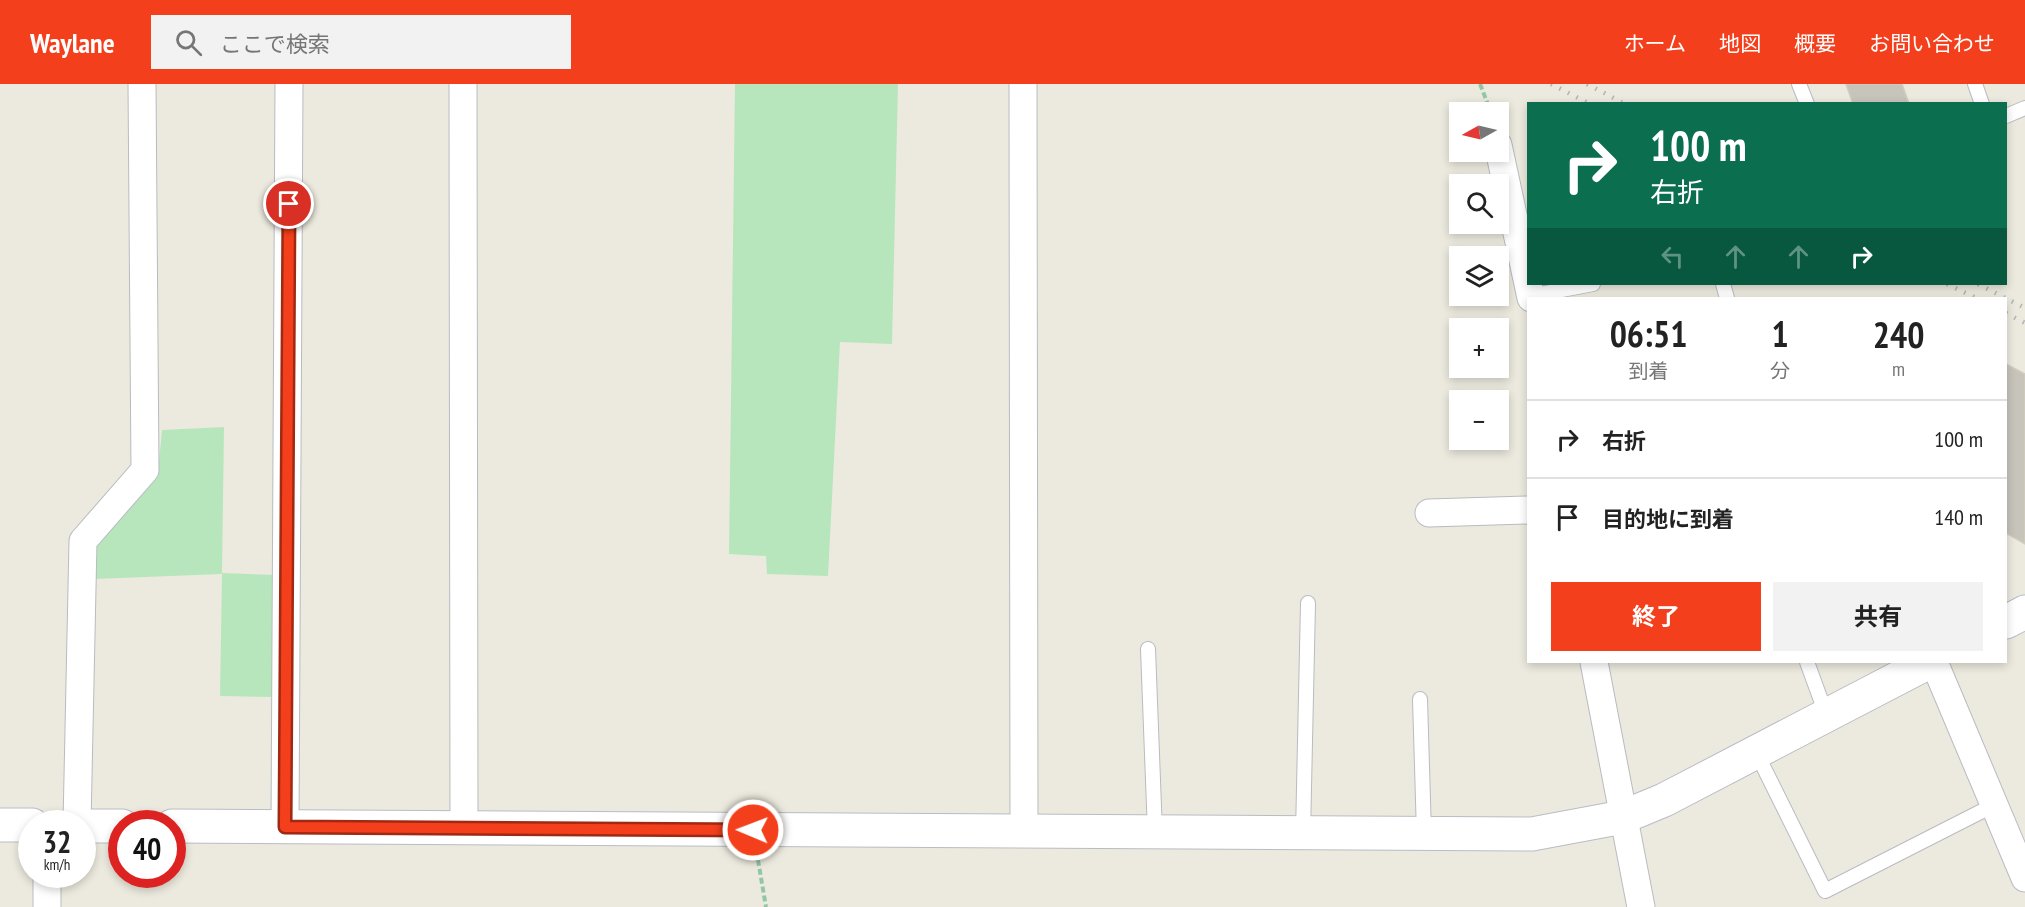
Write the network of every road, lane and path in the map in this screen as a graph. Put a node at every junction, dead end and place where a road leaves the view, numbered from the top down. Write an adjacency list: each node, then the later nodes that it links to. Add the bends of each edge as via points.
1 (142, 84): 31 (street, via 145,470 83,541)
2 (290, 84): 36 (street)
3 (463, 84): 37 (street)
4 (1023, 84): 39 (street)
5 (1480, 84): 8 (path)
6 (1799, 84): 9 (lane)
7 (1975, 84): 10 (lane)
8 (1487, 102)
9 (1806, 102)
10 (1981, 102)
11 (2025, 108): 12 (lane)
12 (2007, 116)
13 (1501, 162): 14 (street)
14 (1527, 283)
15 (1588, 285): 16 (lane)
16 (1530, 297)
17 (1527, 510): 18 (street)
18 (1429, 513)
19 (1308, 603): 41 (lane)
20 (2025, 612): 21 (street)
21 (2007, 621)
22 (1148, 649): 40 (lane)
23 (1594, 663): 32 (street)
24 (1807, 663): 28 (lane)
25 (1930, 663): 28 (street)
26 (1932, 663): 30 (street)
27 (1420, 699): 42 (lane)
28 (1826, 714): 29 (street)
29 (1756, 752): 30 (lane, via 1825,891); 32 (street)
30 (1994, 805): 43 (street)
31 (77, 810)
32 (1623, 817): 42 (street, via 1532,834); 47 (street)
33 (0, 825): 34 (street)
34 (18, 825)
35 (186, 826): 36 (street)
36 (285, 827): 37 (street)
37 (464, 828): 38 (street)
38 (753, 830): 39 (street); 46 (path)
39 (1024, 832): 40 (street)
40 (1155, 832): 41 (street)
41 (1303, 834): 42 (street)
42 (1424, 834)
43 (2025, 878)
44 (47, 888): 45 (street)
45 (47, 907)
46 (766, 907)
47 (1641, 907)

